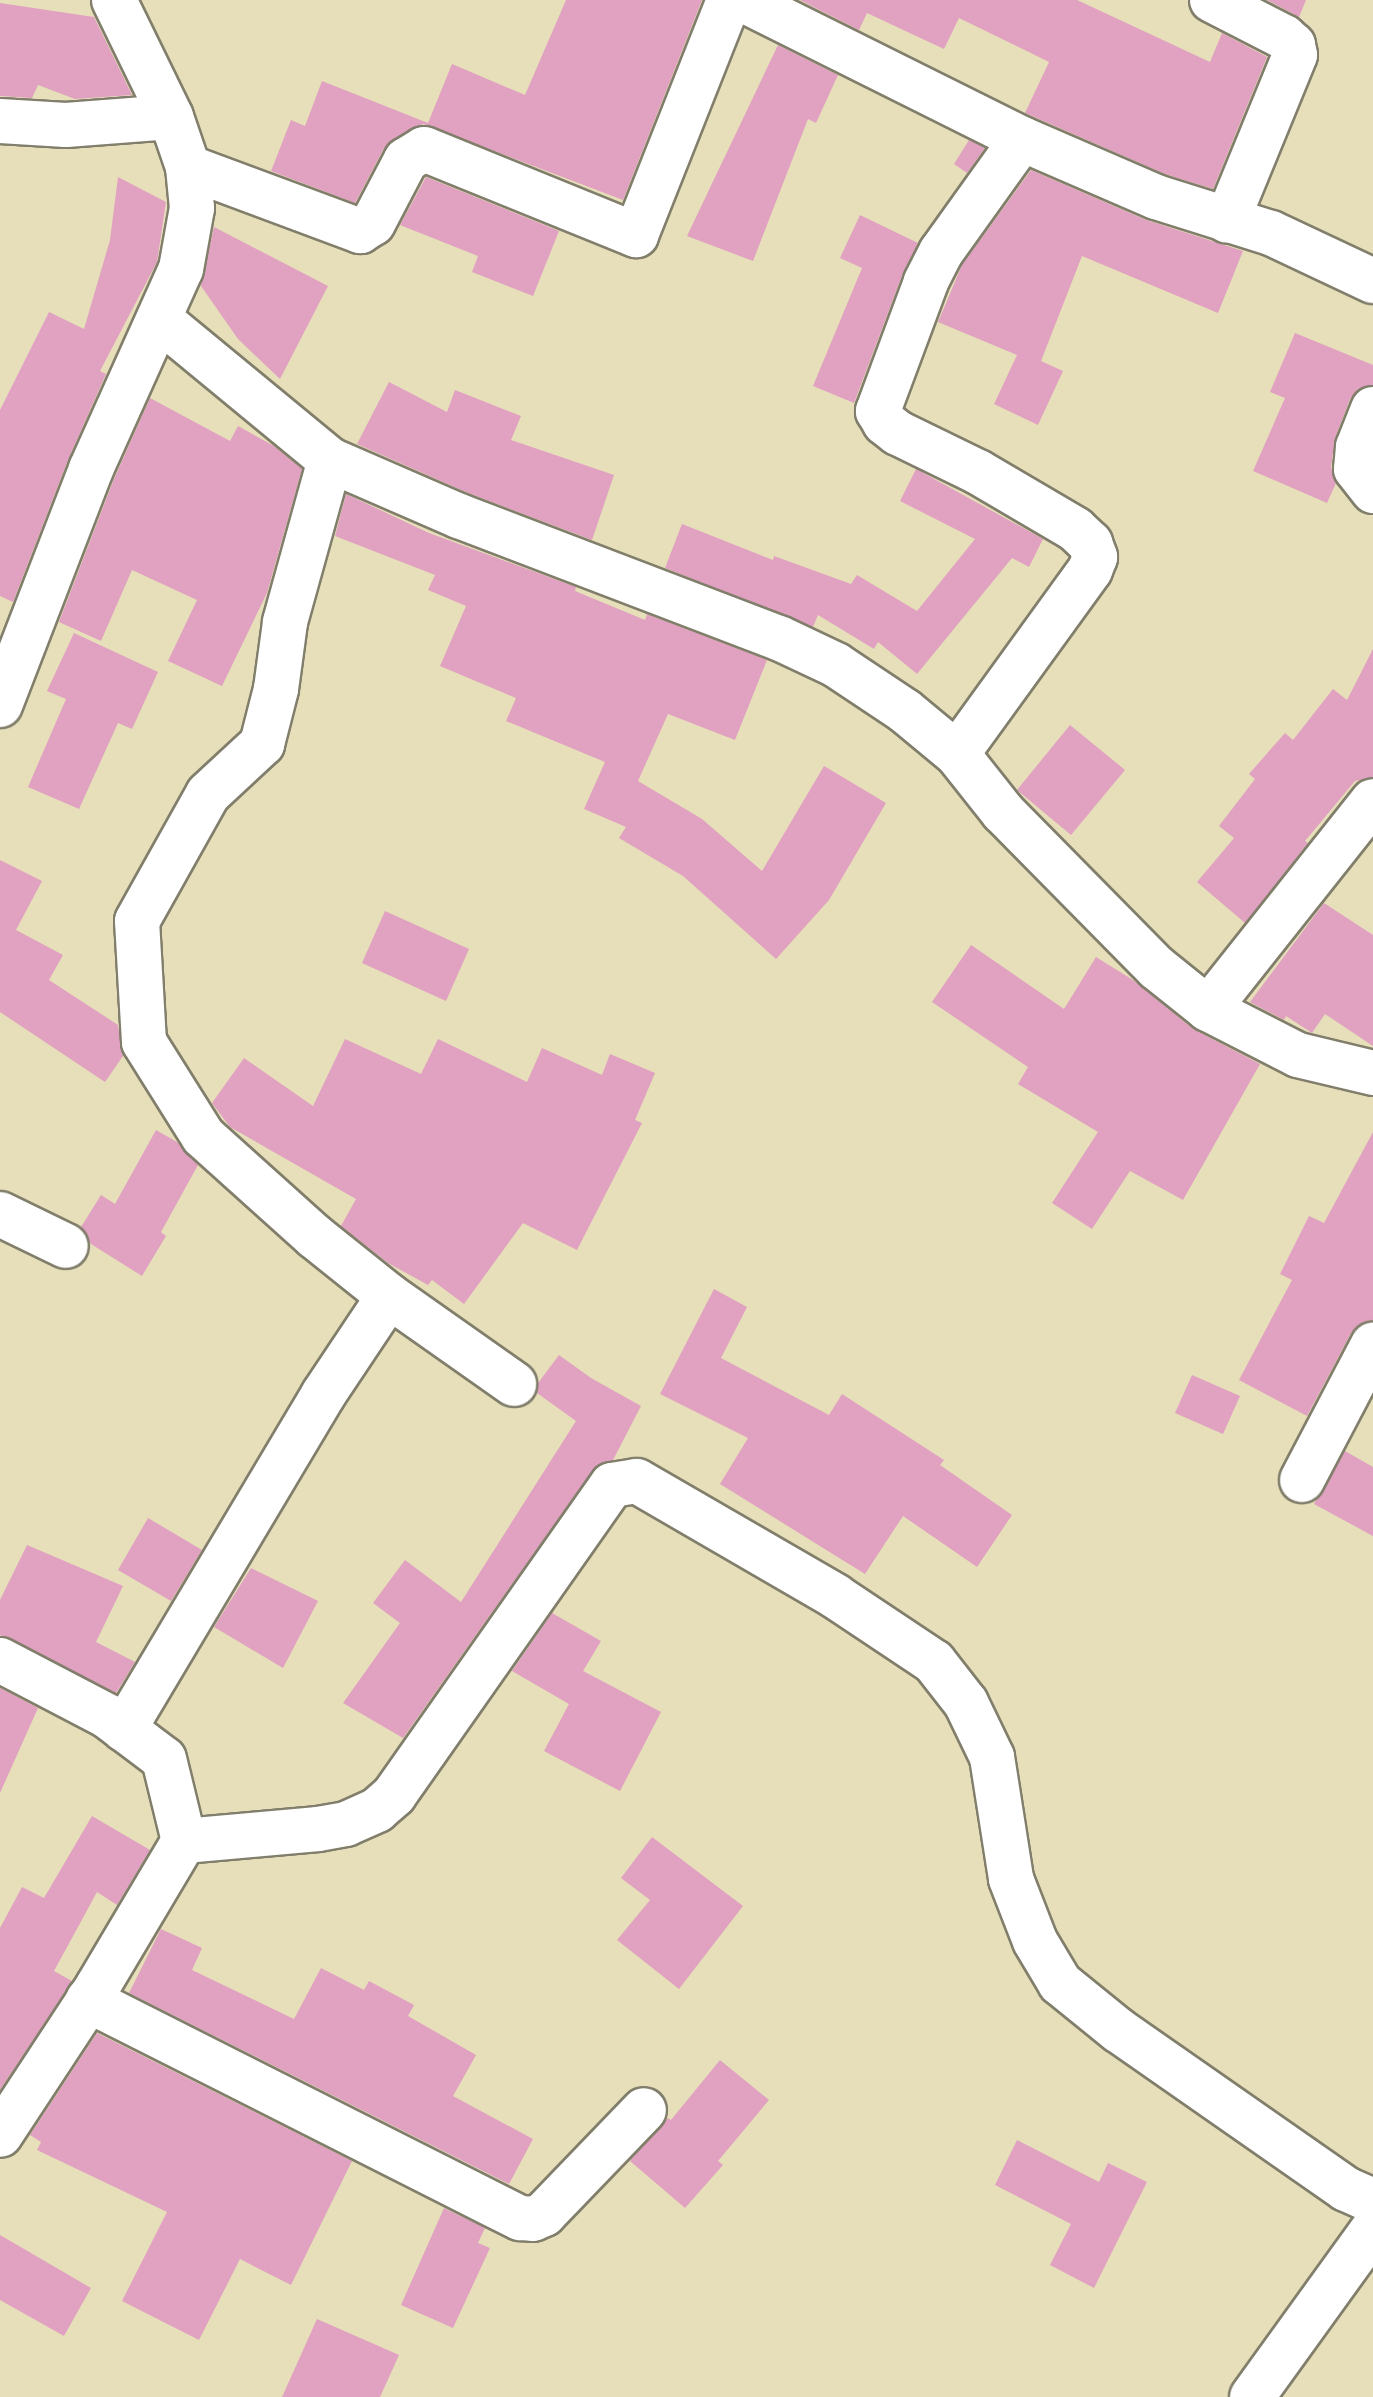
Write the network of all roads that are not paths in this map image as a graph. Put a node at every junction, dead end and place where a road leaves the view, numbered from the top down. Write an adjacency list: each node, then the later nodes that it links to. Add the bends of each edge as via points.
1 (114, 0): 5 (street)
2 (729, 0): 8 (street, via 636,235 424,149 406,160 373,223 360,231)
3 (743, 0): 7 (street)
4 (1212, 0): 9 (street, via 1284,37 1295,55)
5 (171, 117): 6 (street, via 66,125); 8 (street)
6 (0, 121)
7 (1022, 139): 9 (street, via 1156,197); 16 (street, via 941,252 878,411 898,433 1075,529 1090,543 1095,557)
8 (188, 167): 11 (street, via 192,208 181,269)
9 (1227, 221): 10 (street, via 1271,233)
10 (1373, 281)
11 (159, 319): 13 (street); 15 (street, via 91,469)
12 (1373, 409): 14 (street, via 1358,447 1356,469)
13 (330, 460): 16 (street, via 459,516 779,638 836,665); 22 (street, via 285,622 262,744 208,794 137,921 144,1042 203,1136)
14 (1373, 491)
15 (0, 705)
16 (957, 754): 18 (street, via 1003,812 1157,968)
17 (1373, 801): 18 (street)
18 (1208, 1009): 19 (street, via 1298,1055)
19 (1373, 1073)
20 (0, 1214): 21 (street)
21 (66, 1246)
22 (389, 1296): 24 (street); 27 (street, via 323,1395)
23 (1373, 1345): 25 (street)
24 (514, 1384)
25 (1302, 1480)
26 (0, 1660): 27 (street)
27 (124, 1729): 28 (street, via 164,1759)
28 (184, 1841): 29 (street); 32 (street, via 318,1829 377,1810 394,1795 612,1485 637,1481 835,1596 934,1662 966,1703 992,1757 1011,1879 1035,1941 1060,1983 1118,2030 1346,2189)
29 (88, 2000): 30 (street, via 520,2218 544,2214); 31 (street)
30 (644, 2110)
31 (0, 2135)
32 (1373, 2201)
33 (1373, 2229): 34 (street)
34 (1252, 2397)

